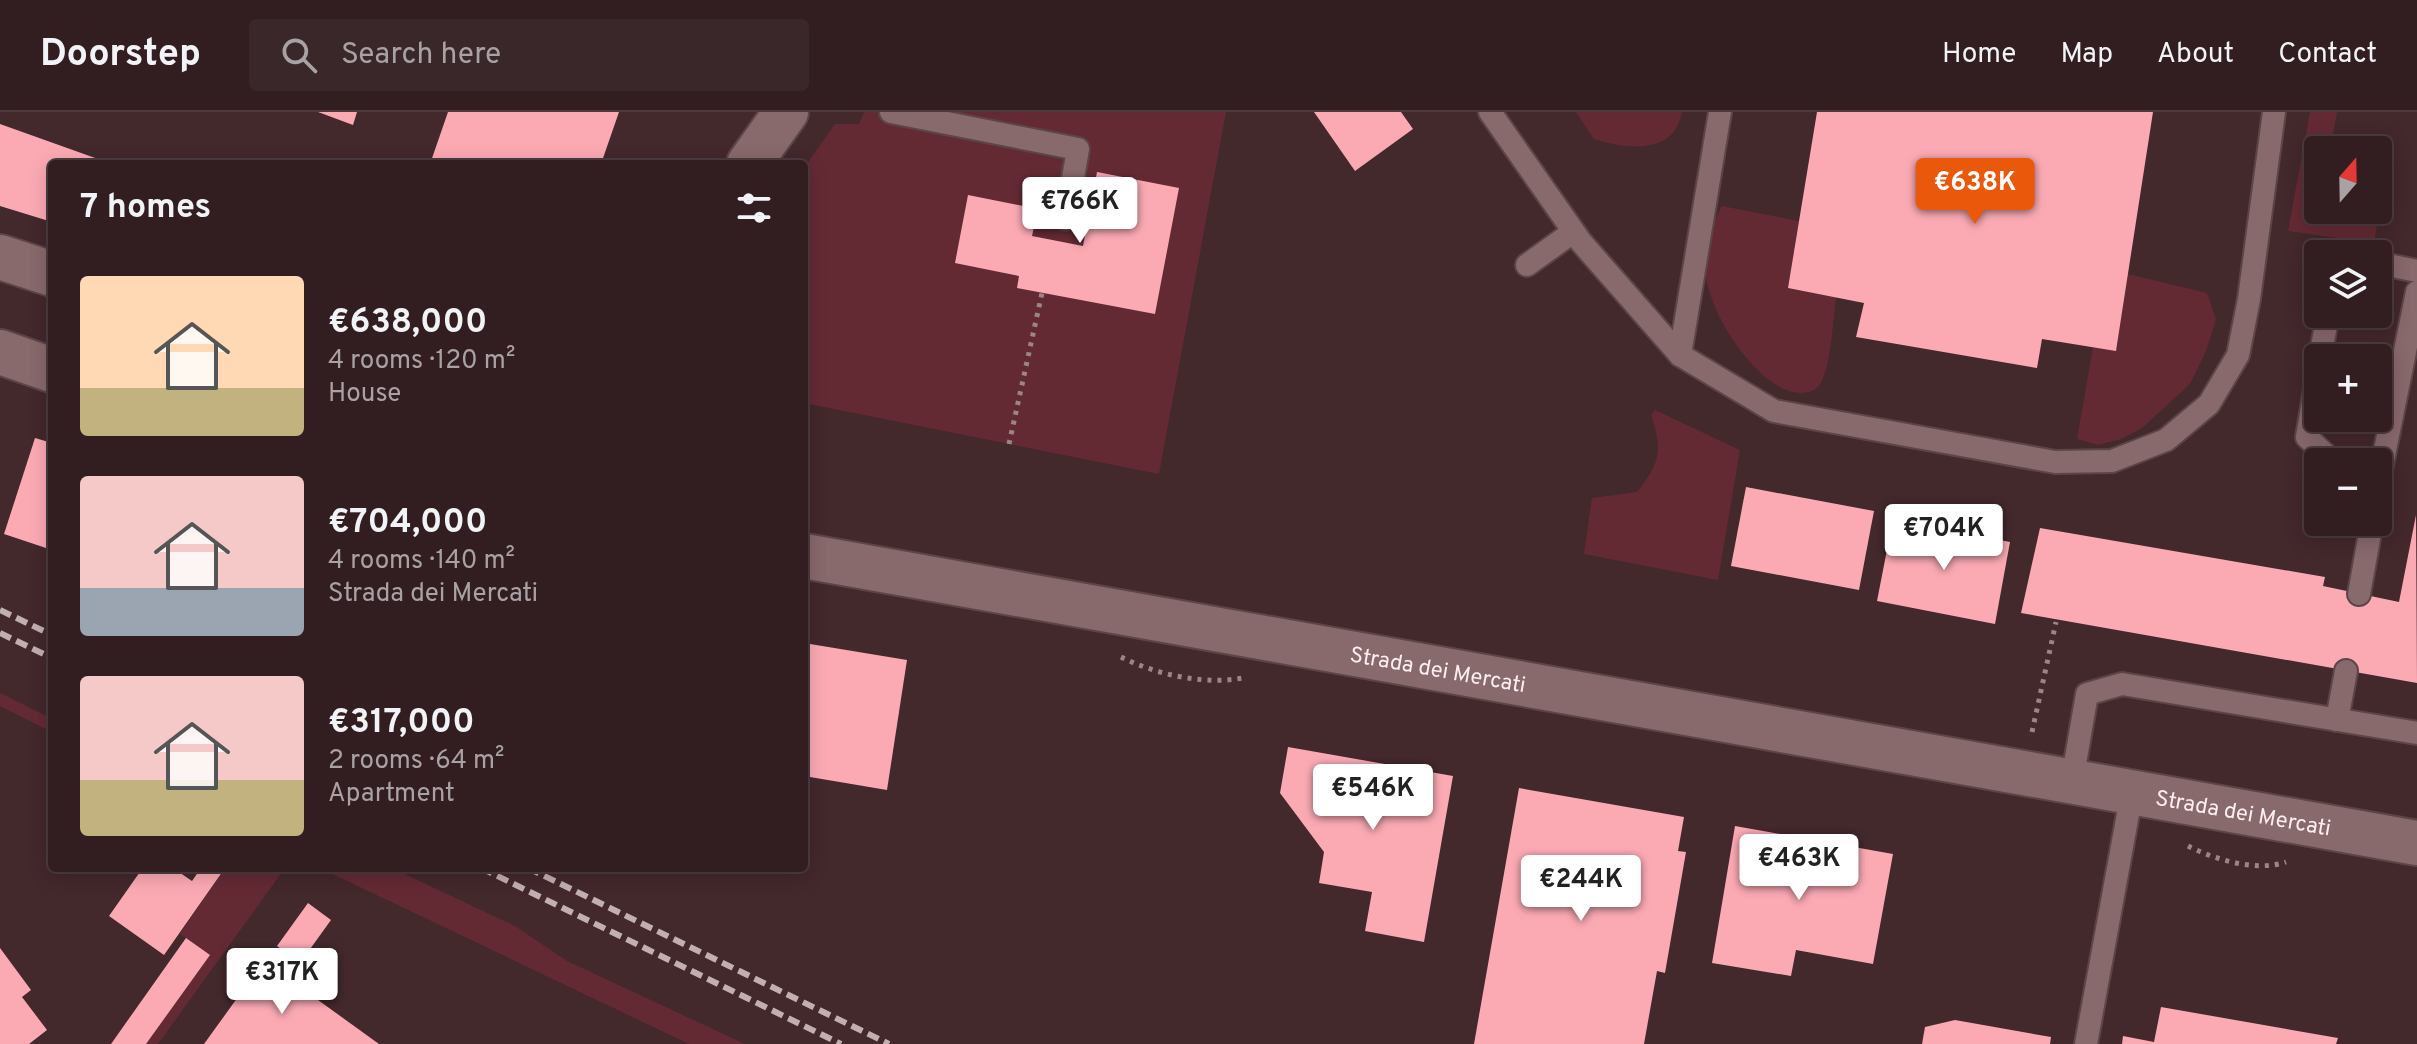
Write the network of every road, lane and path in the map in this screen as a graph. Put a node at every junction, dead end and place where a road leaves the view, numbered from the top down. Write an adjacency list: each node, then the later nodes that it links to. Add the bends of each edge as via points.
1 (786, 112): 6 (street)
2 (891, 112): 7 (lane, via 1078,149)
3 (1490, 112): 8 (lane)
4 (1720, 112): 17 (lane)
5 (2274, 112): 17 (lane, via 2238,355 2209,404 2166,440 2112,461 2055,462 1774,411)
6 (752, 160)
7 (1066, 219)
8 (1573, 232): 10 (lane); 17 (lane)
9 (0, 257): 13 (street)
10 (1527, 265)
11 (2392, 266): 12 (lane)
12 (2417, 271)
13 (48, 273)
14 (2417, 292): 22 (lane)
15 (1042, 293): 20 (path)
16 (0, 352): 18 (street)
17 (1680, 355)
18 (48, 369)
19 (2308, 432): 21 (lane)
20 (1009, 444)
21 (2318, 448)
22 (2385, 448)
23 (2369, 536): 25 (lane)
24 (808, 557): 29 (street, Strada dei Mercati)
25 (2359, 594)
26 (2346, 671): 27 (lane)
27 (2337, 720): 28 (lane); 29 (lane, via 2122,684 2087,694)
28 (2417, 733)
29 (2072, 781): 30 (street, Strada dei Mercati)
30 (2132, 792): 31 (street, Strada dei Mercati); 32 (lane)
31 (2417, 843)
32 (2086, 1044)

